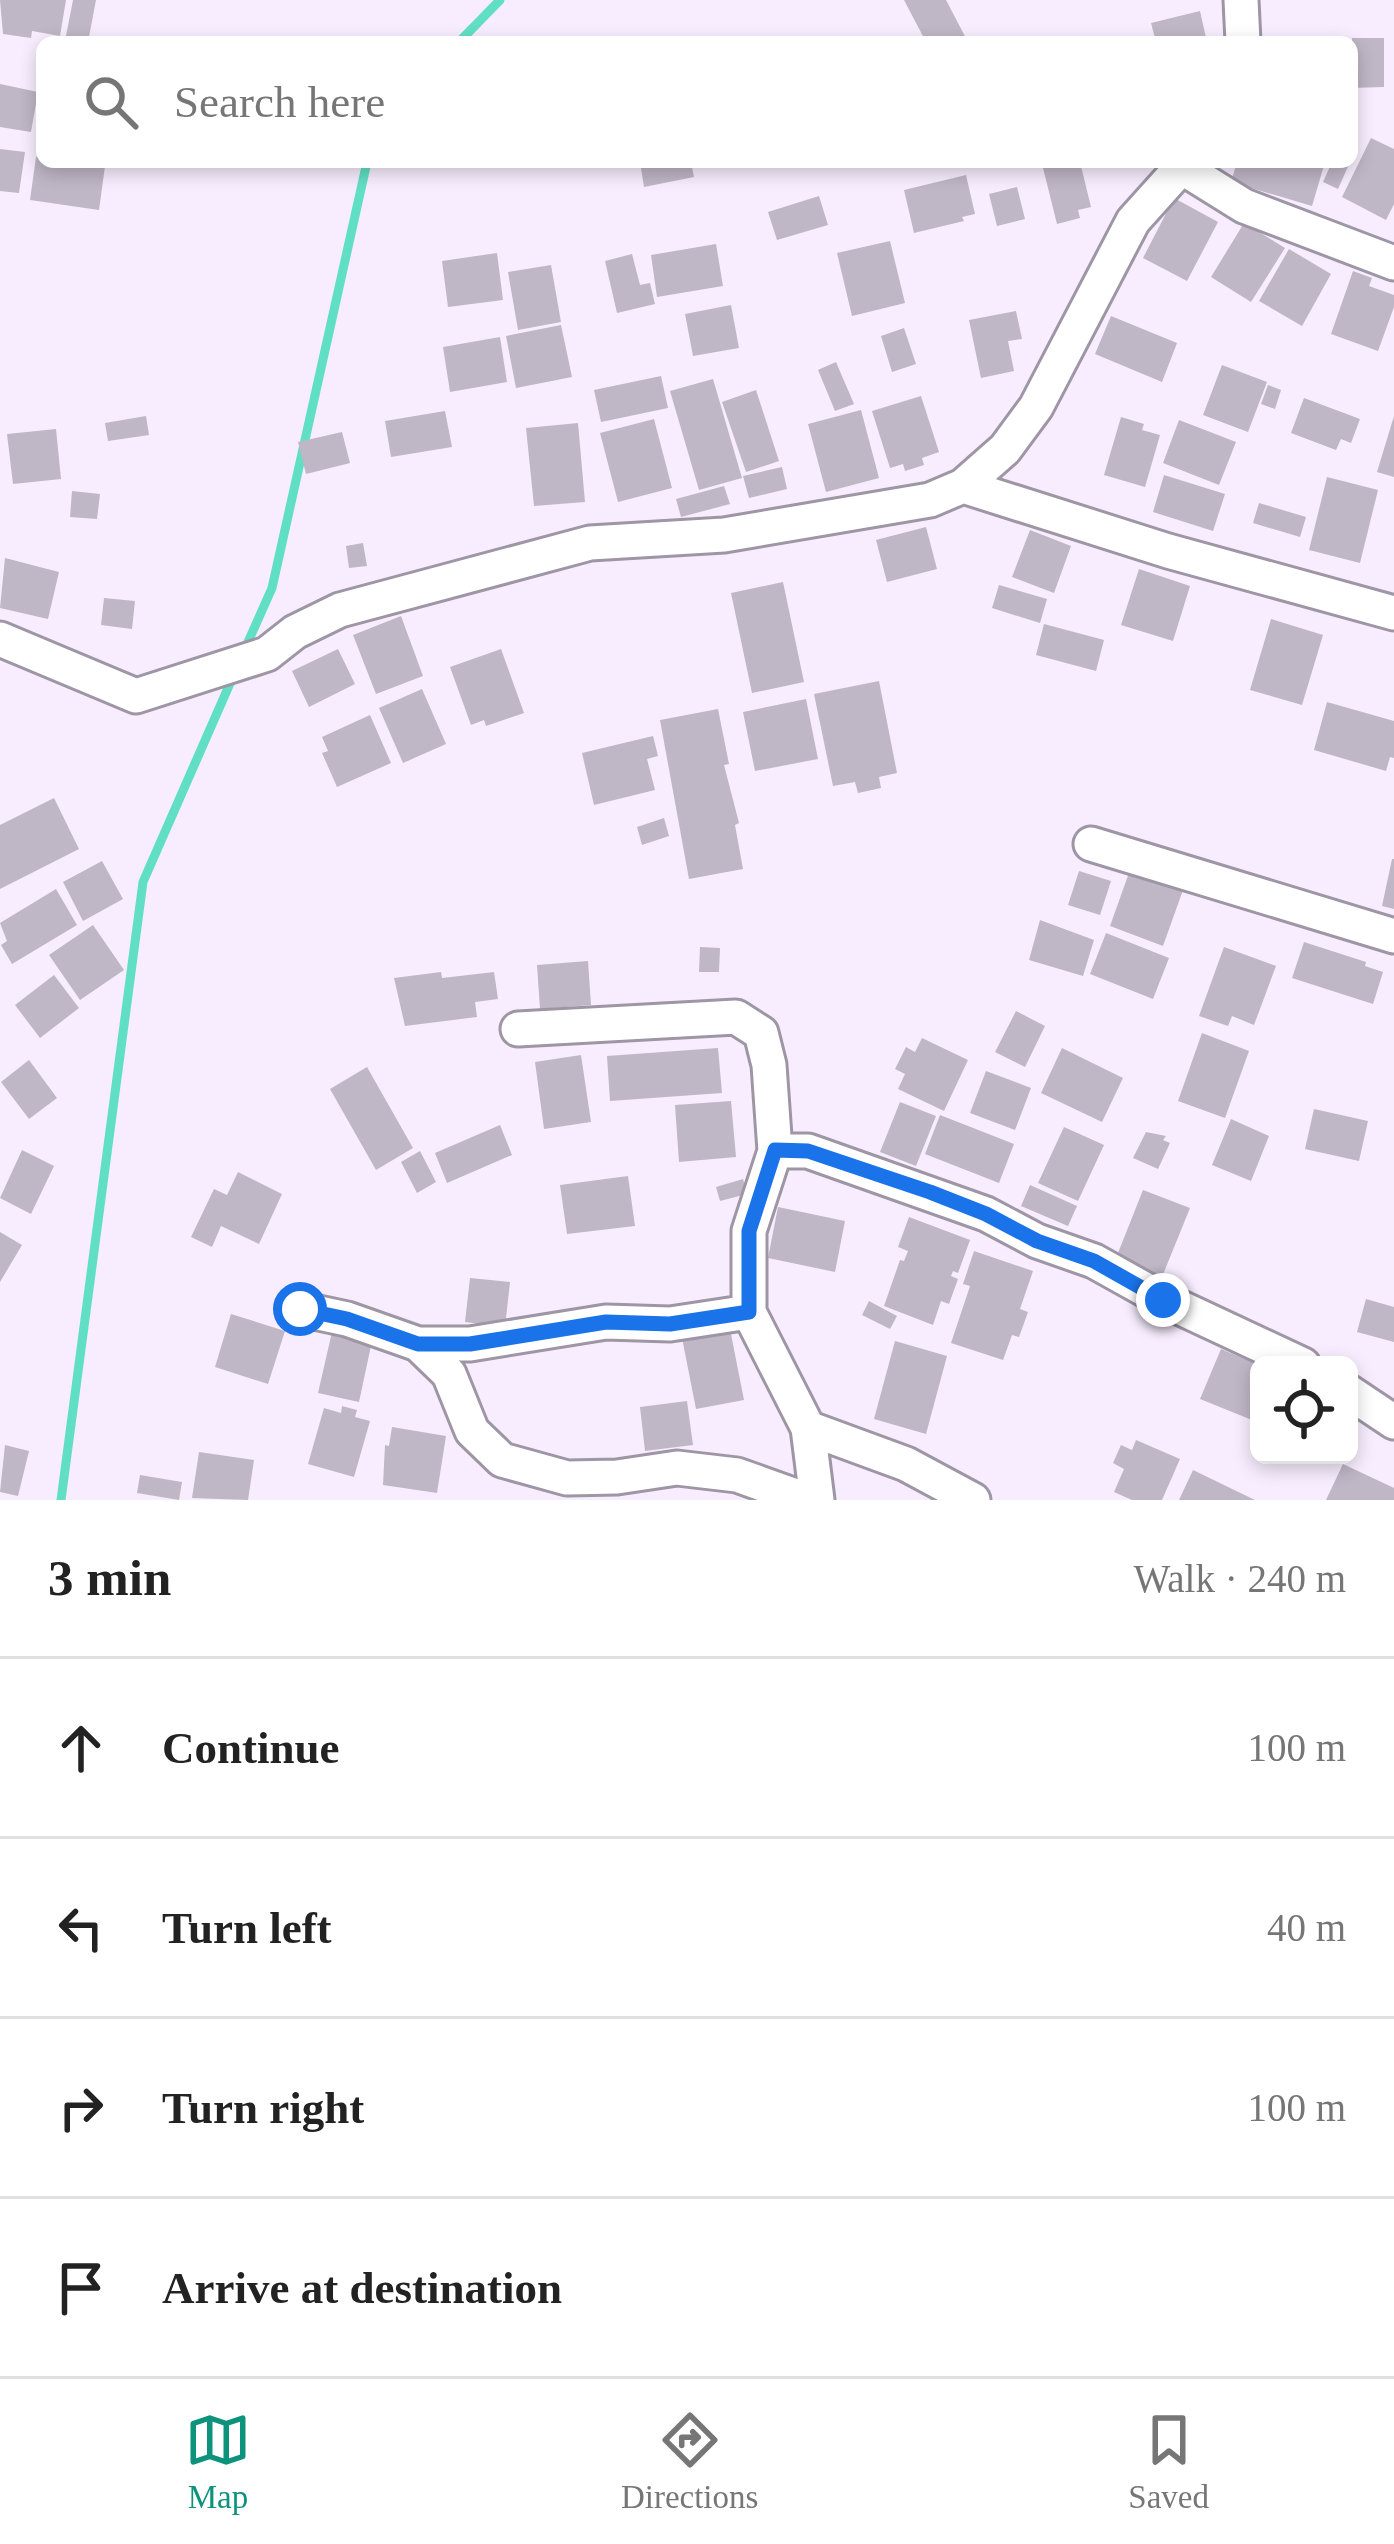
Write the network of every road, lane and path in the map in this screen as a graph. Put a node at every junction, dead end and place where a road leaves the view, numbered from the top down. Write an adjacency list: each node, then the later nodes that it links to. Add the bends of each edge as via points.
1 (1241, 0): 2 (street)
2 (1243, 36)
3 (1182, 168): 6 (street, via 1133,221 1036,407)
4 (1189, 168): 5 (street, via 1244,206)
5 (1394, 263)
6 (963, 486): 7 (street); 8 (street, via 930,500 724,535 569,548 340,610 267,654 136,696)
7 (1394, 614)
8 (0, 639)
9 (1091, 844): 10 (street)
10 (1394, 936)
11 (518, 1029): 12 (street, via 736,1017 761,1033)
12 (775, 1150): 14 (street, via 749,1231); 16 (street, via 808,1151 986,1214)
13 (300, 1309): 15 (street)
14 (749, 1312): 15 (street); 19 (street)
15 (418, 1344): 20 (street, via 449,1374 472,1431 502,1460 567,1478 677,1468 737,1474)
16 (1284, 1356)
17 (1358, 1399): 18 (street)
18 (1394, 1422)
19 (808, 1428): 21 (street); 22 (street, via 906,1464)
20 (807, 1500)
21 (817, 1500)
22 (973, 1500)

